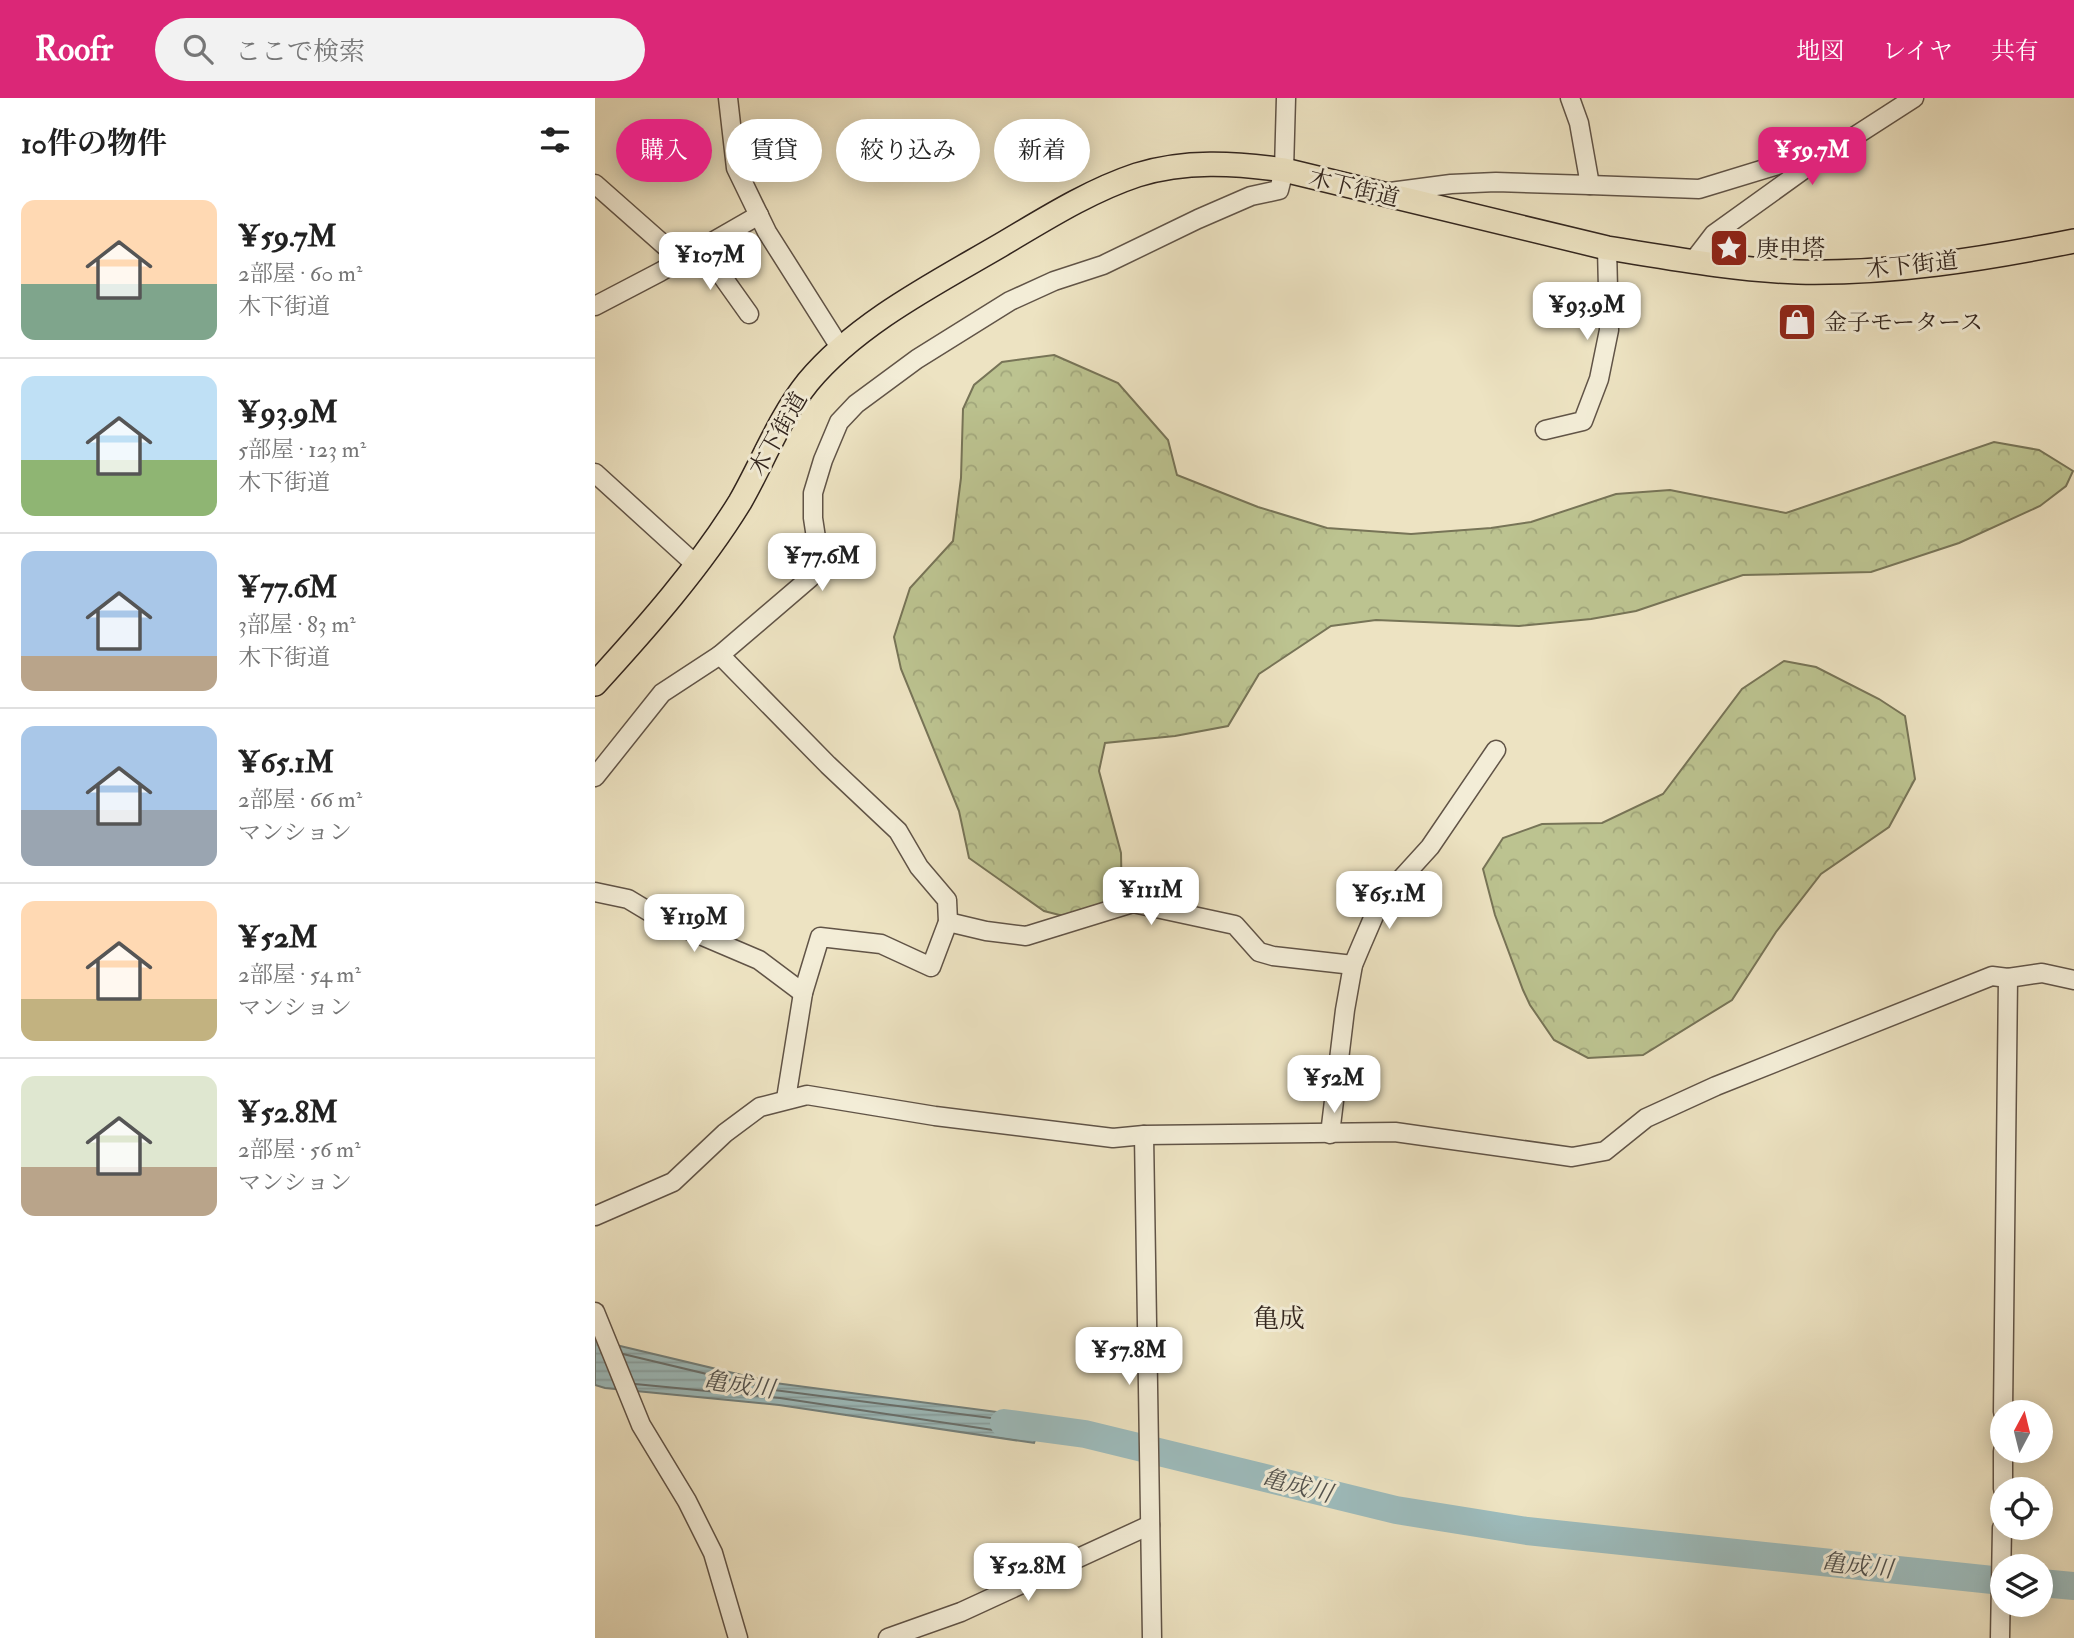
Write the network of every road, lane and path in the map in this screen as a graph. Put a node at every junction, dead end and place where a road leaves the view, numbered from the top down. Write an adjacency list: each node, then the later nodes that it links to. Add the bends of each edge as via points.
1 (729, 98): 10 (street, via 736,168)
2 (1286, 98): 6 (street)
3 (1570, 98): 8 (street)
4 (1914, 98): 5 (street)
5 (1809, 165): 8 (street, via 1784,163 1699,189); 15 (street, via 1713,234)
6 (1284, 170): 9 (main road, 木下街道); 18 (main road, 木下街道, via 1222,163 1139,175 1071,204 941,279); 22 (street, via 1279,190 1251,196 1103,265 1010,300 856,404 839,422 813,493 818,551 810,578)
7 (595, 184): 14 (street)
8 (1590, 186): 9 (street, via 1496,182)
9 (1377, 193): 13 (main road, 木下街道)
10 (759, 215): 12 (street); 18 (street)
11 (2074, 241): 15 (main road, 木下街道, via 1973,259 1845,271 1797,272)
12 (702, 248): 14 (street); 17 (street)
13 (1607, 248): 15 (main road, 木下街道); 19 (street, via 1609,330 1599,379 1583,421)
14 (681, 260): 16 (street)
15 (1694, 260)
16 (595, 306)
17 (749, 314)
18 (841, 349): 21 (main road, 木下街道, via 788,410 740,500)
19 (1545, 430)
20 (595, 473): 21 (street)
21 (695, 564): 23 (main road, 木下街道)
22 (720, 655): 25 (street, via 662,693); 27 (street, via 898,831 919,867 947,900)
23 (595, 684)
24 (1496, 750): 28 (street, via 1430,847 1380,902)
25 (595, 777)
26 (595, 892): 31 (street, via 628,899 759,961)
27 (948, 922): 28 (street, via 1026,936 1133,903 1235,925 1259,952 1273,956); 31 (street, via 931,967 881,944 820,937)
28 (1353, 965): 33 (street)
29 (2008, 978): 30 (street, via 2042,974); 33 (street, via 1992,976 1716,1086 1646,1118 1605,1151 1572,1157 1395,1132); 37 (street)
30 (2074, 980)
31 (803, 993): 32 (street)
32 (786, 1099): 34 (street, via 807,1095 1113,1138); 35 (street, via 760,1107 673,1182)
33 (1330, 1134): 34 (street)
34 (1144, 1135): 38 (street)
35 (595, 1216)
36 (596, 1313): 40 (street, via 641,1424 713,1553)
37 (2003, 1400)
38 (1150, 1525): 41 (street, via 961,1612); 42 (street)
39 (2002, 1540): 43 (street)
40 (733, 1636)
41 (888, 1638)
42 (1152, 1638)
43 (2000, 1638)

